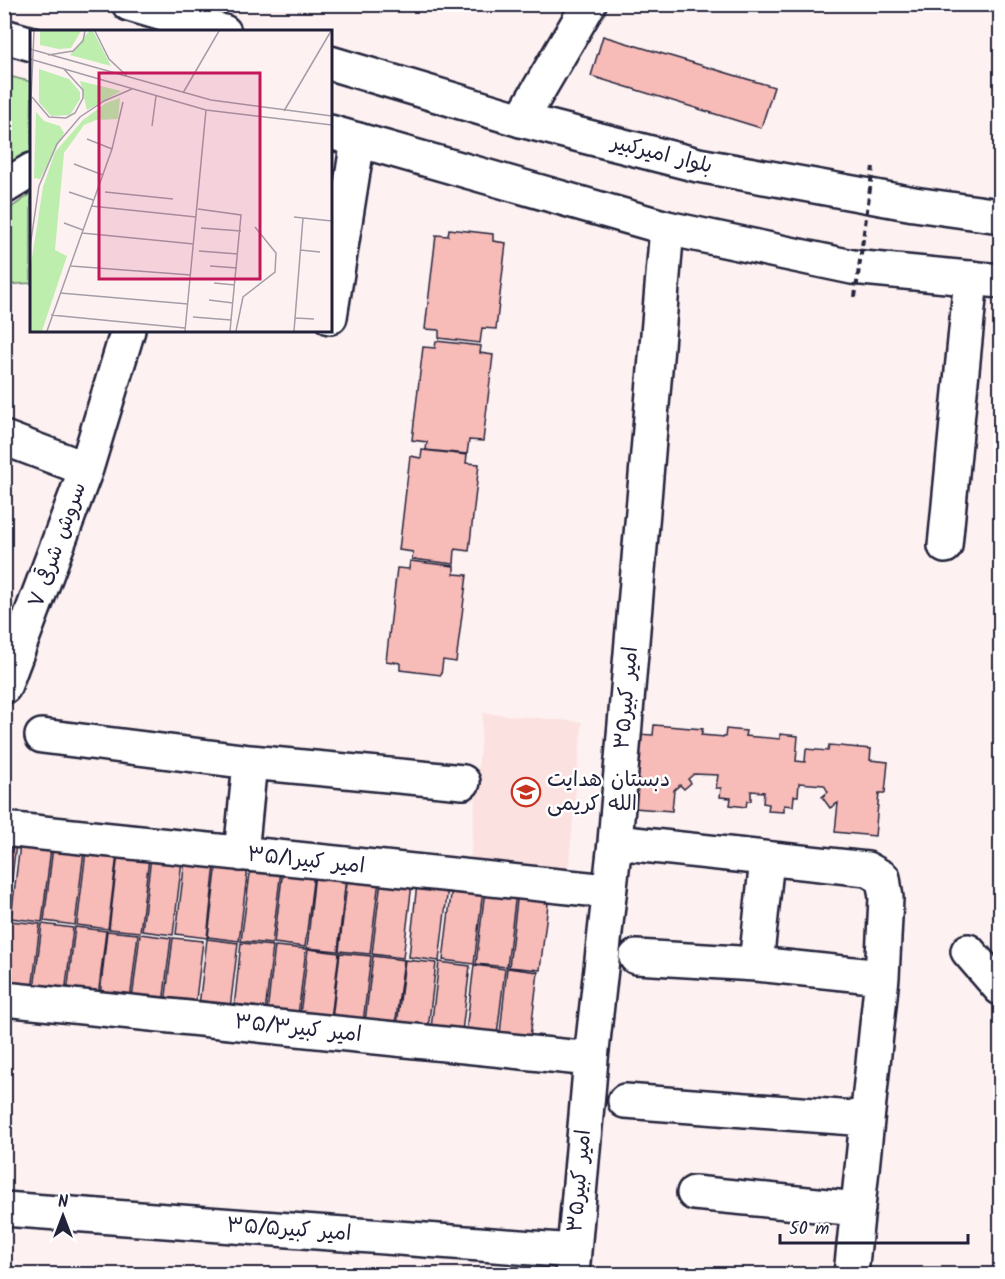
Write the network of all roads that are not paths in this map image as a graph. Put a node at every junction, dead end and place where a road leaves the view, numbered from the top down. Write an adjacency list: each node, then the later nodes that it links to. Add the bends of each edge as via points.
1 (129, 4): 3 (main road)
2 (589, 4): 8 (main road)
3 (170, 11): 4 (main road)
4 (219, 30)
5 (4, 36): 6 (main road)
6 (30, 43)
7 (332, 64): 8 (main road, بلوار امیرکبیر)
8 (521, 120): 12 (main road, بلوار امیرکبیر, via 698,165)
9 (344, 136): 13 (main road); 15 (main road)
10 (30, 171): 11 (main road)
11 (4, 187)
12 (1000, 216)
13 (667, 228): 14 (main road, via 852,267); 26 (main road, امیر کبیر۳۵)
14 (986, 279): 19 (main road)
15 (332, 291)
16 (127, 332): 18 (main road, سروش شرقی ۷)
17 (4, 438): 18 (main road)
18 (86, 469): 20 (main road, سروش شرقی ۷)
19 (945, 546)
20 (16, 624): 21 (main road, سروش شرقی ۷)
21 (4, 687)
22 (42, 736): 23 (main road)
23 (250, 762): 24 (main road); 27 (main road)
24 (463, 782)
25 (4, 829): 27 (main road, امیر کبیر۳۵/۱)
26 (615, 842): 28 (main road); 29 (main road, امیر کبیر۳۵)
27 (242, 854): 29 (main road, امیر کبیر۳۵/۱)
28 (767, 859): 32 (main road); 33 (main road, via 867,869 883,878 886,898)
29 (608, 891): 36 (main road, امیر کبیر۳۵)
30 (968, 951): 34 (main road)
31 (636, 957): 32 (main road)
32 (756, 964): 33 (main road)
33 (882, 977): 38 (main road)
34 (1000, 988)
35 (4, 999): 36 (main road, امیر کبیر۳۵/۳)
36 (591, 1059): 42 (main road, امیر کبیر۳۵)
37 (625, 1101): 38 (main road)
38 (867, 1119): 41 (main road)
39 (694, 1193): 41 (main road)
40 (4, 1209): 42 (main road, امیر کبیر۳۵/۵)
41 (858, 1209): 43 (main road)
42 (573, 1263)
43 (851, 1275)

